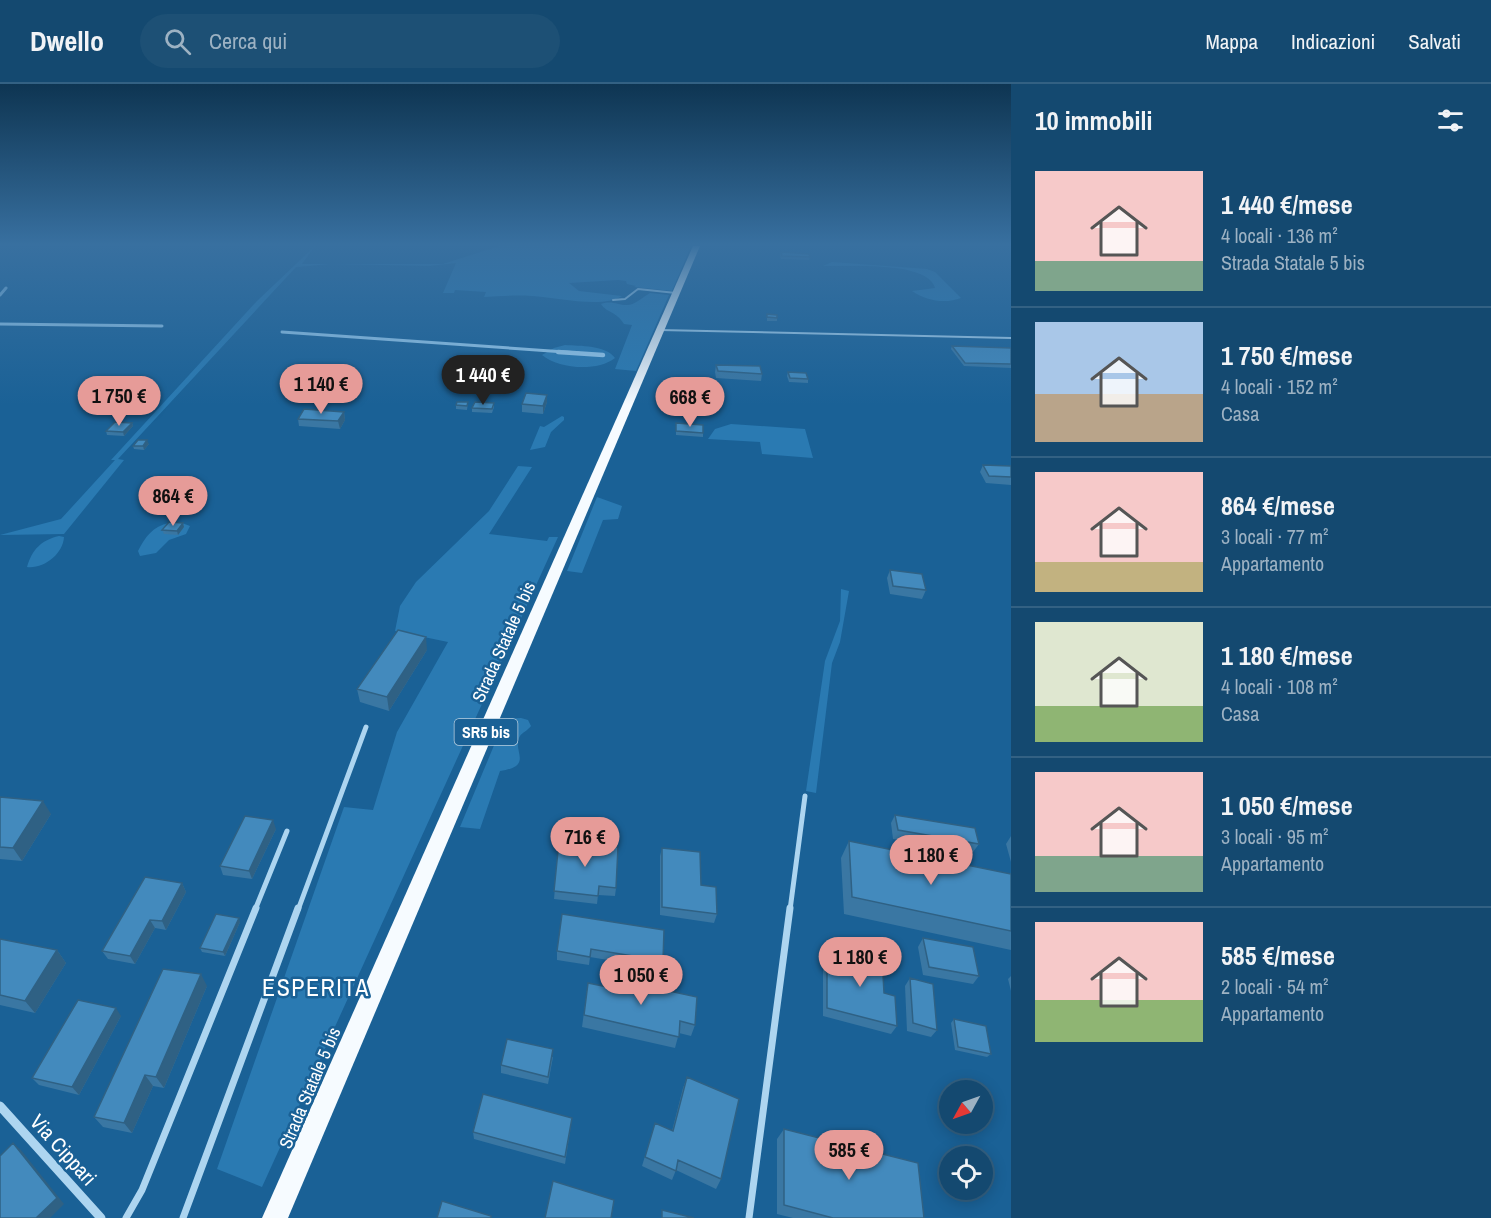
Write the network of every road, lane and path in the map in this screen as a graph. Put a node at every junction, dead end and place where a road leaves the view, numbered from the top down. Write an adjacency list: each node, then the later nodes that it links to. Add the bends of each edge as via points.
1 (625, 299): 3 (lane)
2 (673, 299): 4 (main road, Strada Statale 5 bis / SR5 bis)
3 (613, 300)
4 (660, 330): 5 (lane); 13 (main road, Strada Statale 5 bis / SR5 bis)
5 (1011, 338)
6 (366, 727): 12 (lane)
7 (806, 796): 14 (lane)
8 (287, 831): 11 (lane, via 142,1190)
9 (0, 1106): 10 (street, Via Cippari)
10 (101, 1218)
11 (126, 1218)
12 (183, 1218)
13 (275, 1218)
14 (749, 1218)

